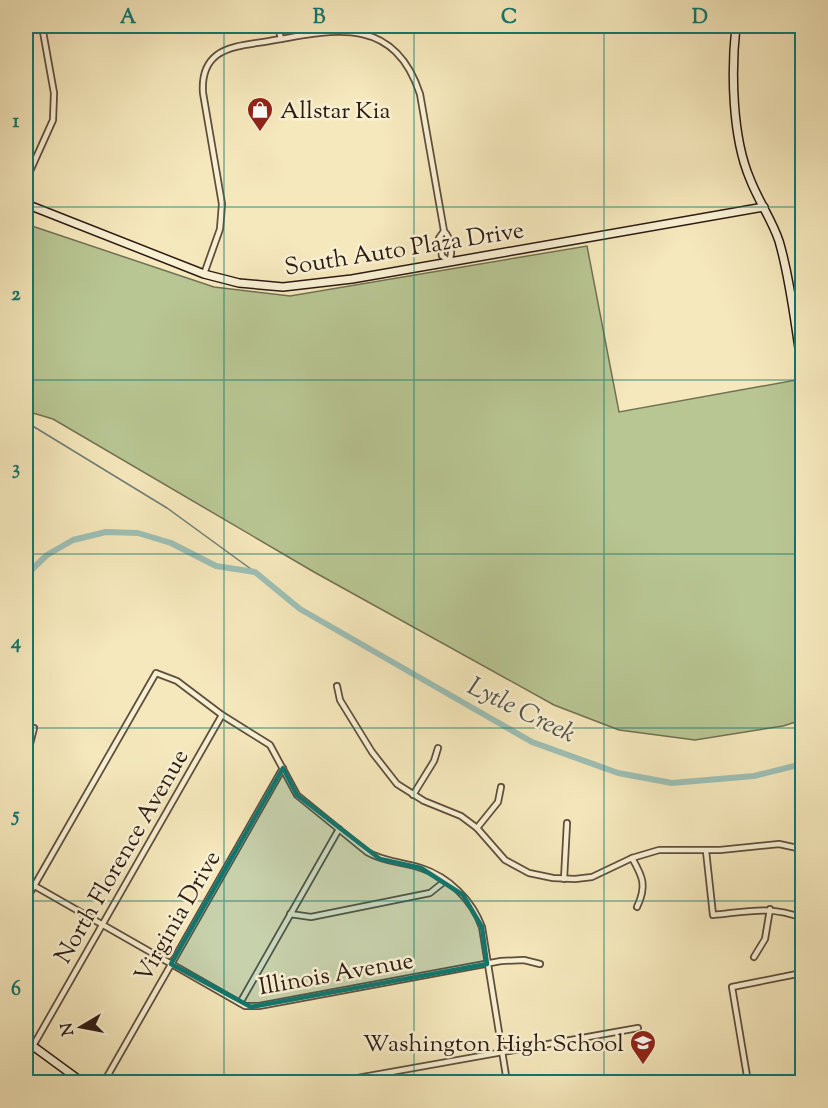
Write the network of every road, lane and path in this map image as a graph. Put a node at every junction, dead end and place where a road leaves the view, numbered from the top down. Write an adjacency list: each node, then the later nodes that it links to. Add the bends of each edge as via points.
1 (42, 26): 5 (street, via 54,93 53,120)
2 (278, 26): 4 (street)
3 (736, 26): 7 (street, via 737,134 750,179)
4 (281, 39): 8 (street, via 337,31 360,32 391,47 403,59 420,93); 10 (street, via 229,49 212,60 205,74 203,93 222,204 220,229)
5 (26, 180)
6 (26, 204): 10 (street, South Auto Plaza Drive)
7 (764, 207): 9 (street, South Auto Plaza Drive); 11 (street, via 784,262)
8 (444, 231): 9 (street, via 452,255); 9 (street, via 439,238 442,256)
9 (449, 261): 10 (street, South Auto Plaza Drive, via 292,287 264,287)
10 (204, 274)
11 (802, 367)
12 (337, 686): 19 (street, via 340,700 372,752 397,784)
13 (222, 715): 17 (street, via 270,745); 29 (street, via 177,681 156,673); 35 (street, North Florence Avenue)
14 (34, 728): 16 (street)
15 (438, 748): 19 (street)
16 (26, 753)
17 (282, 768): 22 (street, via 297,795); 37 (street, Virginia Drive)
18 (501, 787): 21 (street, via 498,802)
19 (413, 795): 21 (street, via 453,812)
20 (567, 822): 26 (street)
21 (477, 828): 26 (street, via 515,867)
22 (339, 829): 28 (street, via 374,856 421,868); 33 (street)
23 (802, 849): 24 (street, via 779,844)
24 (706, 851): 25 (street, via 659,850); 32 (street, via 712,915)
25 (632, 858): 26 (street, via 592,877); 31 (street, via 640,871 644,893)
26 (564, 879)
27 (26, 881): 29 (street, Illinois Avenue)
28 (445, 882): 33 (street, via 430,893 311,917); 38 (street, via 463,895 476,914 482,927)
29 (33, 886): 30 (street); 35 (street, Illinois Avenue)
30 (26, 900)
31 (637, 907)
32 (770, 909): 34 (street); 36 (street, via 765,939)
33 (290, 914): 41 (street)
34 (802, 918)
35 (102, 926): 37 (street, Illinois Avenue); 44 (street, North Florence Avenue)
36 (754, 957)
37 (171, 964): 41 (street, Illinois Avenue); 47 (street, Virginia Drive)
38 (487, 964): 39 (street, Illinois Avenue, via 515,960); 41 (street, Illinois Avenue, via 258,1006); 45 (street)
39 (540, 964)
40 (802, 973): 50 (street, via 732,987)
41 (240, 1003)
42 (638, 1028): 45 (street)
43 (26, 1041): 44 (street)
44 (33, 1046): 46 (street)
45 (502, 1052): 48 (street); 49 (street)
46 (82, 1083)
47 (104, 1083)
48 (335, 1083)
49 (507, 1083)
50 (748, 1083)

